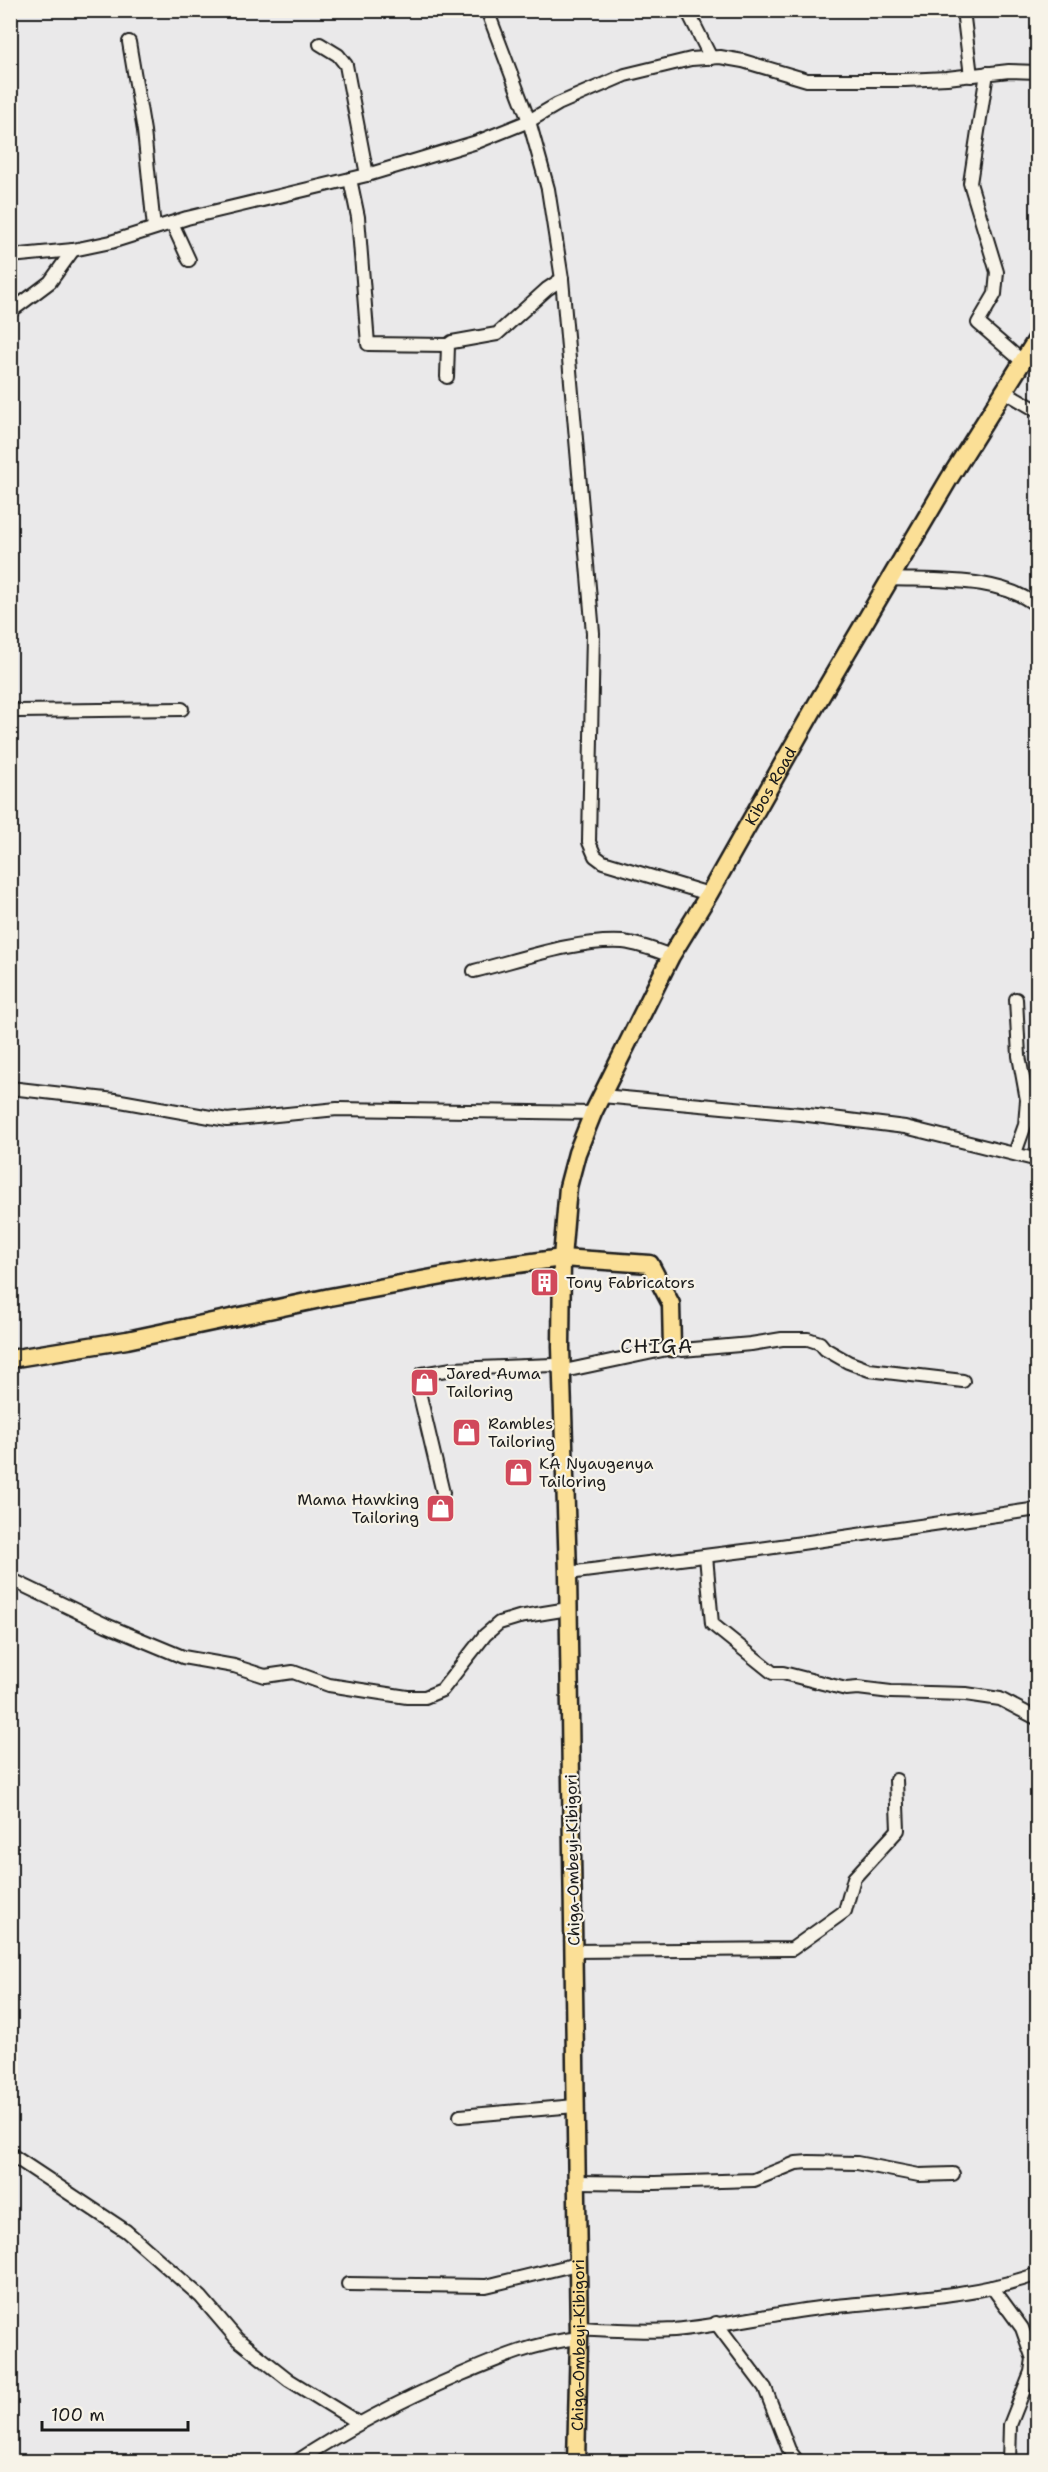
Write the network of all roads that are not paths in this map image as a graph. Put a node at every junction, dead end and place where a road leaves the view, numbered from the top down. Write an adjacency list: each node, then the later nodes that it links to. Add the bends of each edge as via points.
1 (487, 10): 10 (street)
2 (687, 10): 6 (street)
3 (963, 10): 9 (street)
4 (129, 42): 14 (street, via 144,131)
5 (320, 44): 11 (street, via 346,65)
6 (711, 58): 9 (street, via 763,65 807,80); 10 (street, via 655,66 625,75)
7 (1038, 72): 8 (street)
8 (987, 73): 9 (street); 22 (street, via 970,183 997,272 995,294 978,323)
9 (971, 76)
10 (529, 121): 11 (street, via 477,142); 18 (street, via 548,189)
11 (367, 175): 12 (street)
12 (350, 179): 13 (street); 21 (street, via 358,217 368,344)
13 (172, 223): 14 (street); 17 (street)
14 (154, 228): 15 (street)
15 (73, 250): 16 (street); 19 (street, via 50,282)
16 (10, 256)
17 (189, 260)
18 (562, 279): 21 (street, via 497,334); 30 (street, via 593,633 589,842 595,856 603,862)
19 (10, 312)
20 (1038, 337): 22 (main road, Kibos Road)
21 (447, 345): 23 (street)
22 (1022, 361): 24 (main road, Kibos Road)
23 (447, 377)
24 (1004, 391): 25 (street); 26 (main road, Kibos Road)
25 (1038, 411)
26 (890, 579): 27 (street, via 1007,589); 30 (main road, Kibos Road)
27 (1038, 607)
28 (10, 708): 29 (street)
29 (183, 709)
30 (709, 894): 31 (main road, Kibos Road)
31 (671, 956): 32 (street, via 636,944 603,942); 35 (main road, Kibos Road)
32 (474, 971)
33 (1016, 999): 37 (street, via 1019,1056 1027,1100 1025,1125)
34 (10, 1088): 36 (street, via 116,1100 227,1120 337,1108)
35 (602, 1096): 36 (main road, Kibos Road); 37 (street, via 905,1126)
36 (593, 1113): 39 (main road, Kibos Road, via 568,1187)
37 (1015, 1153): 38 (street)
38 (1038, 1160)
39 (562, 1258): 40 (main road, via 650,1264 670,1304); 41 (main road, via 449,1275 127,1340); 42 (main road, Chiga-Ombeyi-Kibigori)
40 (672, 1348): 42 (street); 43 (street, via 808,1339 869,1370)
41 (10, 1359)
42 (562, 1370): 44 (street, via 542,1365 422,1374 420,1396); 48 (main road, Chiga-Ombeyi-Kibigori)
43 (963, 1381)
44 (443, 1493)
45 (1038, 1496): 46 (street)
46 (1035, 1509): 47 (street)
47 (706, 1556): 48 (street); 51 (street, via 712,1624 773,1673 846,1689 1000,1699)
48 (568, 1573): 50 (main road, Chiga-Ombeyi-Kibigori)
49 (10, 1579): 50 (street, via 183,1657 265,1676 293,1672 329,1685 407,1697 425,1697 442,1690 499,1623)
50 (568, 1609): 55 (main road, Chiga-Ombeyi-Kibigori)
51 (1038, 1719)
52 (896, 1780): 55 (street, via 898,1830 854,1878 845,1911 792,1949)
53 (1038, 1823): 54 (street)
54 (1038, 1856)
55 (573, 1950): 56 (main road, Chiga-Ombeyi-Kibigori)
56 (575, 2106): 57 (street); 60 (main road, Chiga-Ombeyi-Kibigori)
57 (460, 2116)
58 (10, 2154): 68 (street, via 126,2231 201,2297 237,2339 289,2380)
59 (953, 2174): 60 (street, via 919,2175 856,2163 808,2162 751,2180)
60 (576, 2182): 61 (main road, Chiga-Ombeyi-Kibigori)
61 (577, 2264): 63 (street, via 486,2286); 66 (main road, Chiga-Ombeyi-Kibigori)
62 (1038, 2274): 64 (street)
63 (348, 2284)
64 (992, 2287): 65 (street); 67 (street, via 1022,2328)
65 (716, 2323): 66 (street, via 663,2330); 71 (street, via 765,2388 789,2450)
66 (579, 2333): 68 (street, via 517,2351); 70 (main road, Chiga-Ombeyi-Kibigori)
67 (1035, 2370): 72 (street, via 1010,2425)
68 (359, 2423): 69 (street)
69 (296, 2462)
70 (576, 2462)
71 (798, 2462)
72 (1009, 2462)

